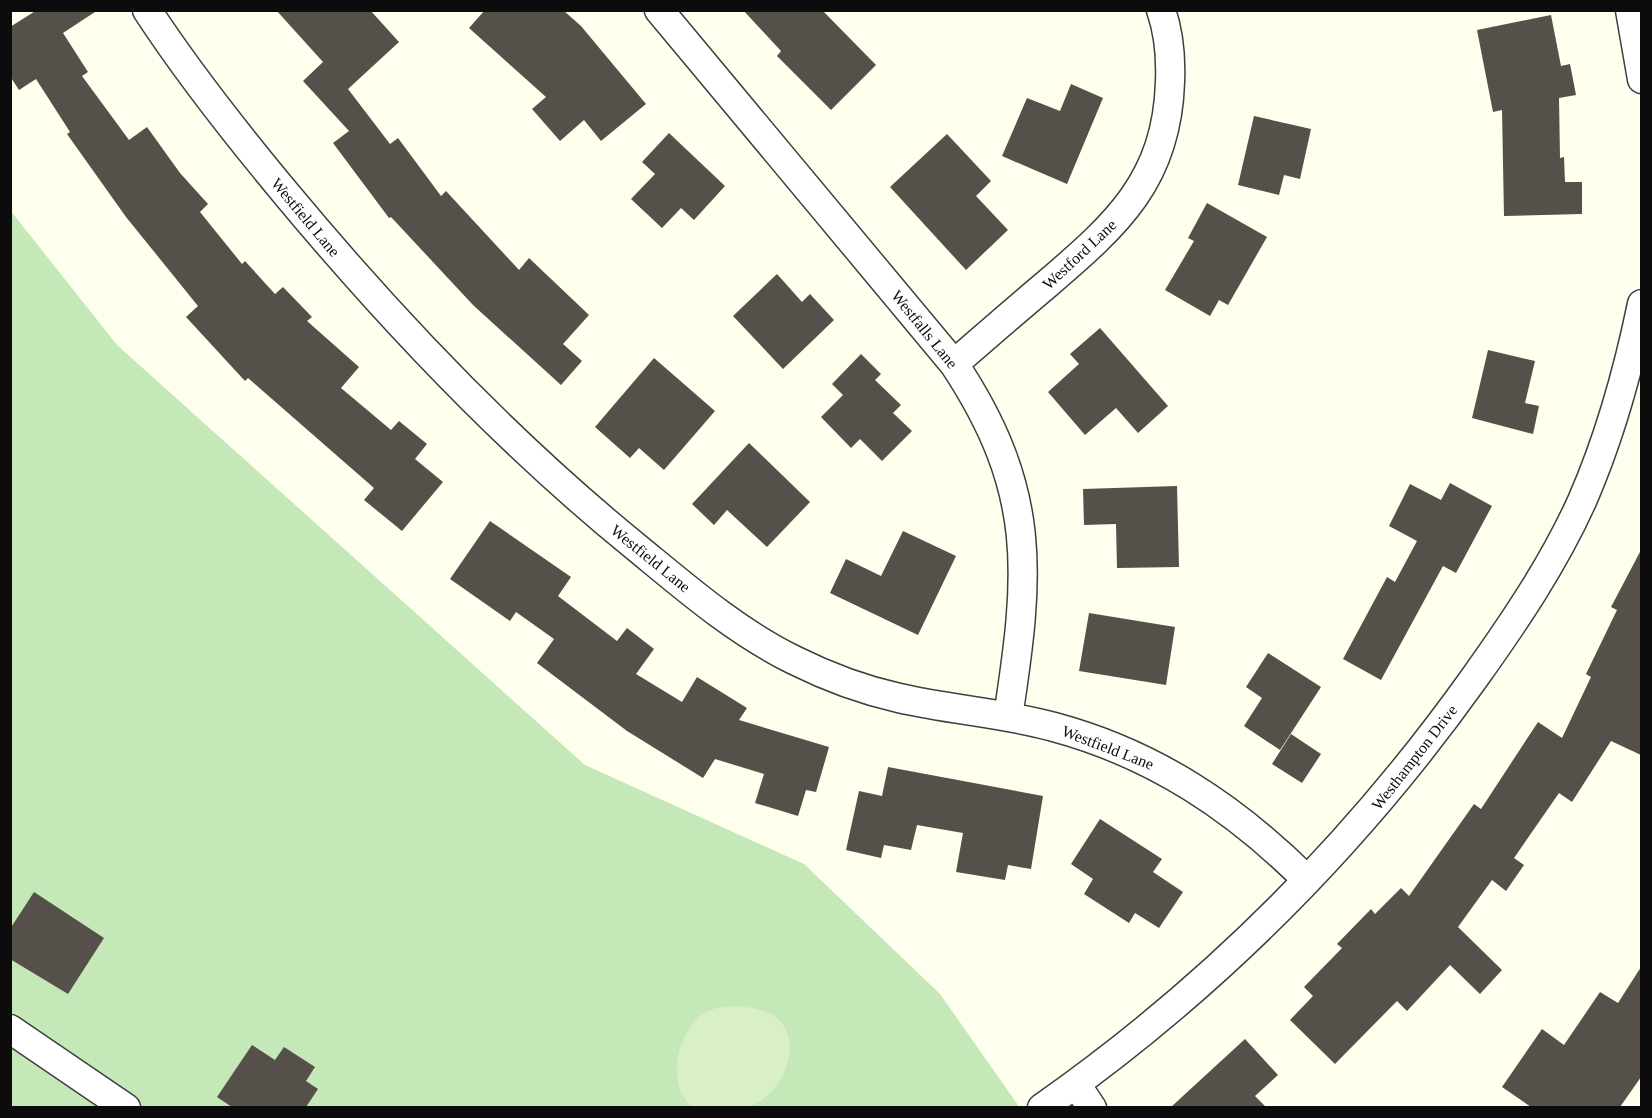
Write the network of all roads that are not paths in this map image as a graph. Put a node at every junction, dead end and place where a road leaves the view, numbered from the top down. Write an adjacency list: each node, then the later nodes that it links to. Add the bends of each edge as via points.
1 (147, 10): 8 (street, Westfield Lane, via 202,89 336,254 510,435 625,538 722,617 793,660 867,690)
2 (659, 10): 7 (street, Westfalls Lane)
3 (1161, 10): 7 (street, Westford Lane, via 1171,59 1170,99 1165,133 1150,170 1105,234)
4 (1629, 10): 5 (street)
5 (1641, 79)
6 (1641, 304): 9 (street, Westhampton Drive, via 1610,432 1582,501 1548,566 1497,646 1393,786)
7 (954, 364): 8 (street, Westfalls Lane, via 992,429 1017,501 1024,586 1022,629)
8 (1008, 717): 9 (street, Westfield Lane, via 1095,739 1177,776 1243,821)
9 (1307, 880): 11 (street, Westhampton Drive, via 1207,976)
10 (10, 1029): 12 (street)
11 (1076, 1084): 13 (street, Westhampton Drive); 14 (street)
12 (126, 1107)
13 (1042, 1107)
14 (1092, 1107)

